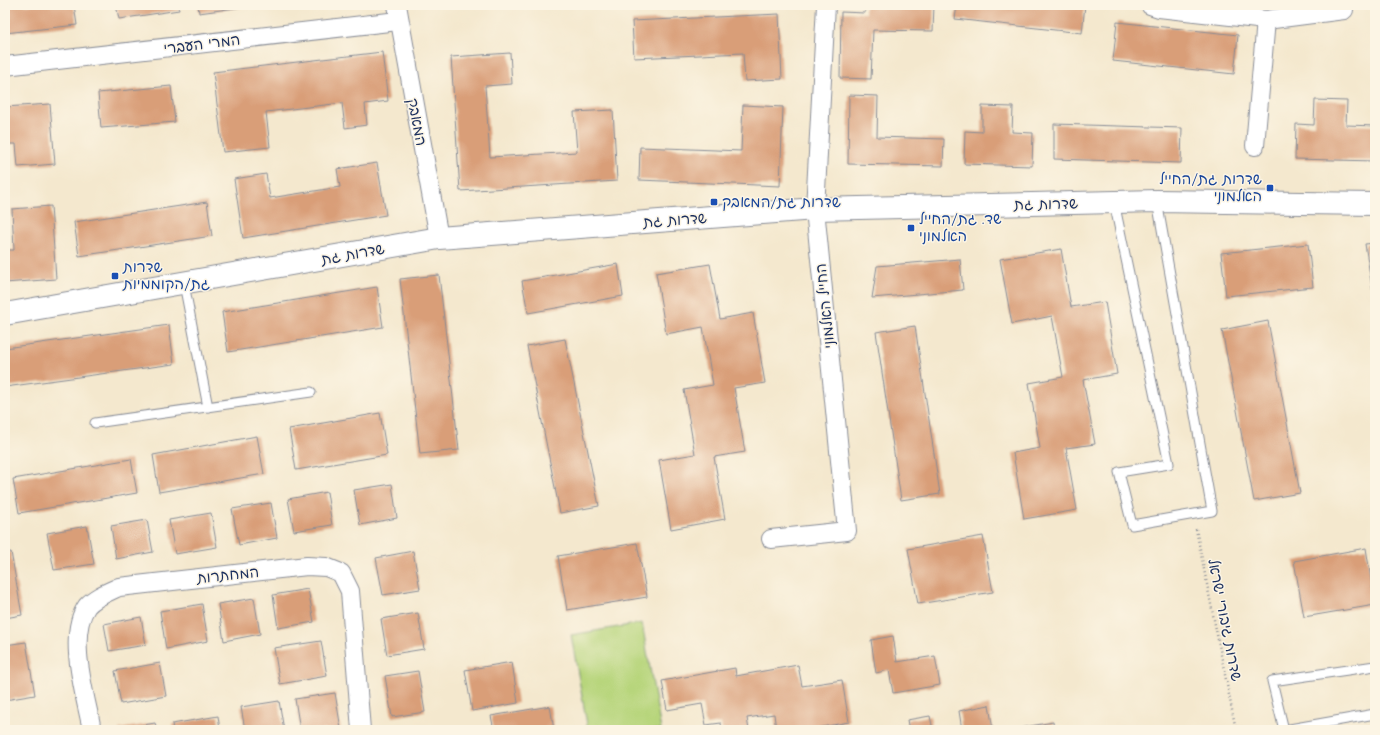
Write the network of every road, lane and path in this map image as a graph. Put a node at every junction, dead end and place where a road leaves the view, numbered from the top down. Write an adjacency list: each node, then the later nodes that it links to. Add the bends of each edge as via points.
1 (826, 5): 11 (street, החייל האלמוני)
2 (1150, 5): 5 (street)
3 (1342, 5): 5 (street, via 1344,10)
4 (397, 13): 6 (street, המרי העברי); 12 (street, המאבק)
5 (1266, 20): 7 (street)
6 (5, 66)
7 (1256, 146)
8 (1157, 201): 9 (street, שדרות גת); 10 (street, שדרות גת); 18 (lane, via 1212,512)
9 (1114, 202): 11 (street, שדרות גת); 18 (lane, via 1169,464 1119,472 1132,526)
10 (1375, 204)
11 (815, 209): 12 (street, שדרות גת); 19 (street, החייל האלמוני, via 847,531)
12 (439, 238): 13 (street, שדרות גת)
13 (184, 284): 14 (street, שדרות גת); 16 (lane)
14 (5, 314)
15 (311, 392): 16 (lane)
16 (208, 407): 17 (lane)
17 (95, 423)
18 (1193, 514): 24 (path, שדרות גיבורי ישראל)
19 (771, 539)
20 (1375, 666): 21 (lane, via 1272,681 1284,730)
21 (1375, 714)
22 (92, 730): 23 (street, המחתרות, via 78,654 79,624 88,606 101,595 119,586 307,566 326,567 341,573 350,591)
23 (361, 730)
24 (1236, 730)

